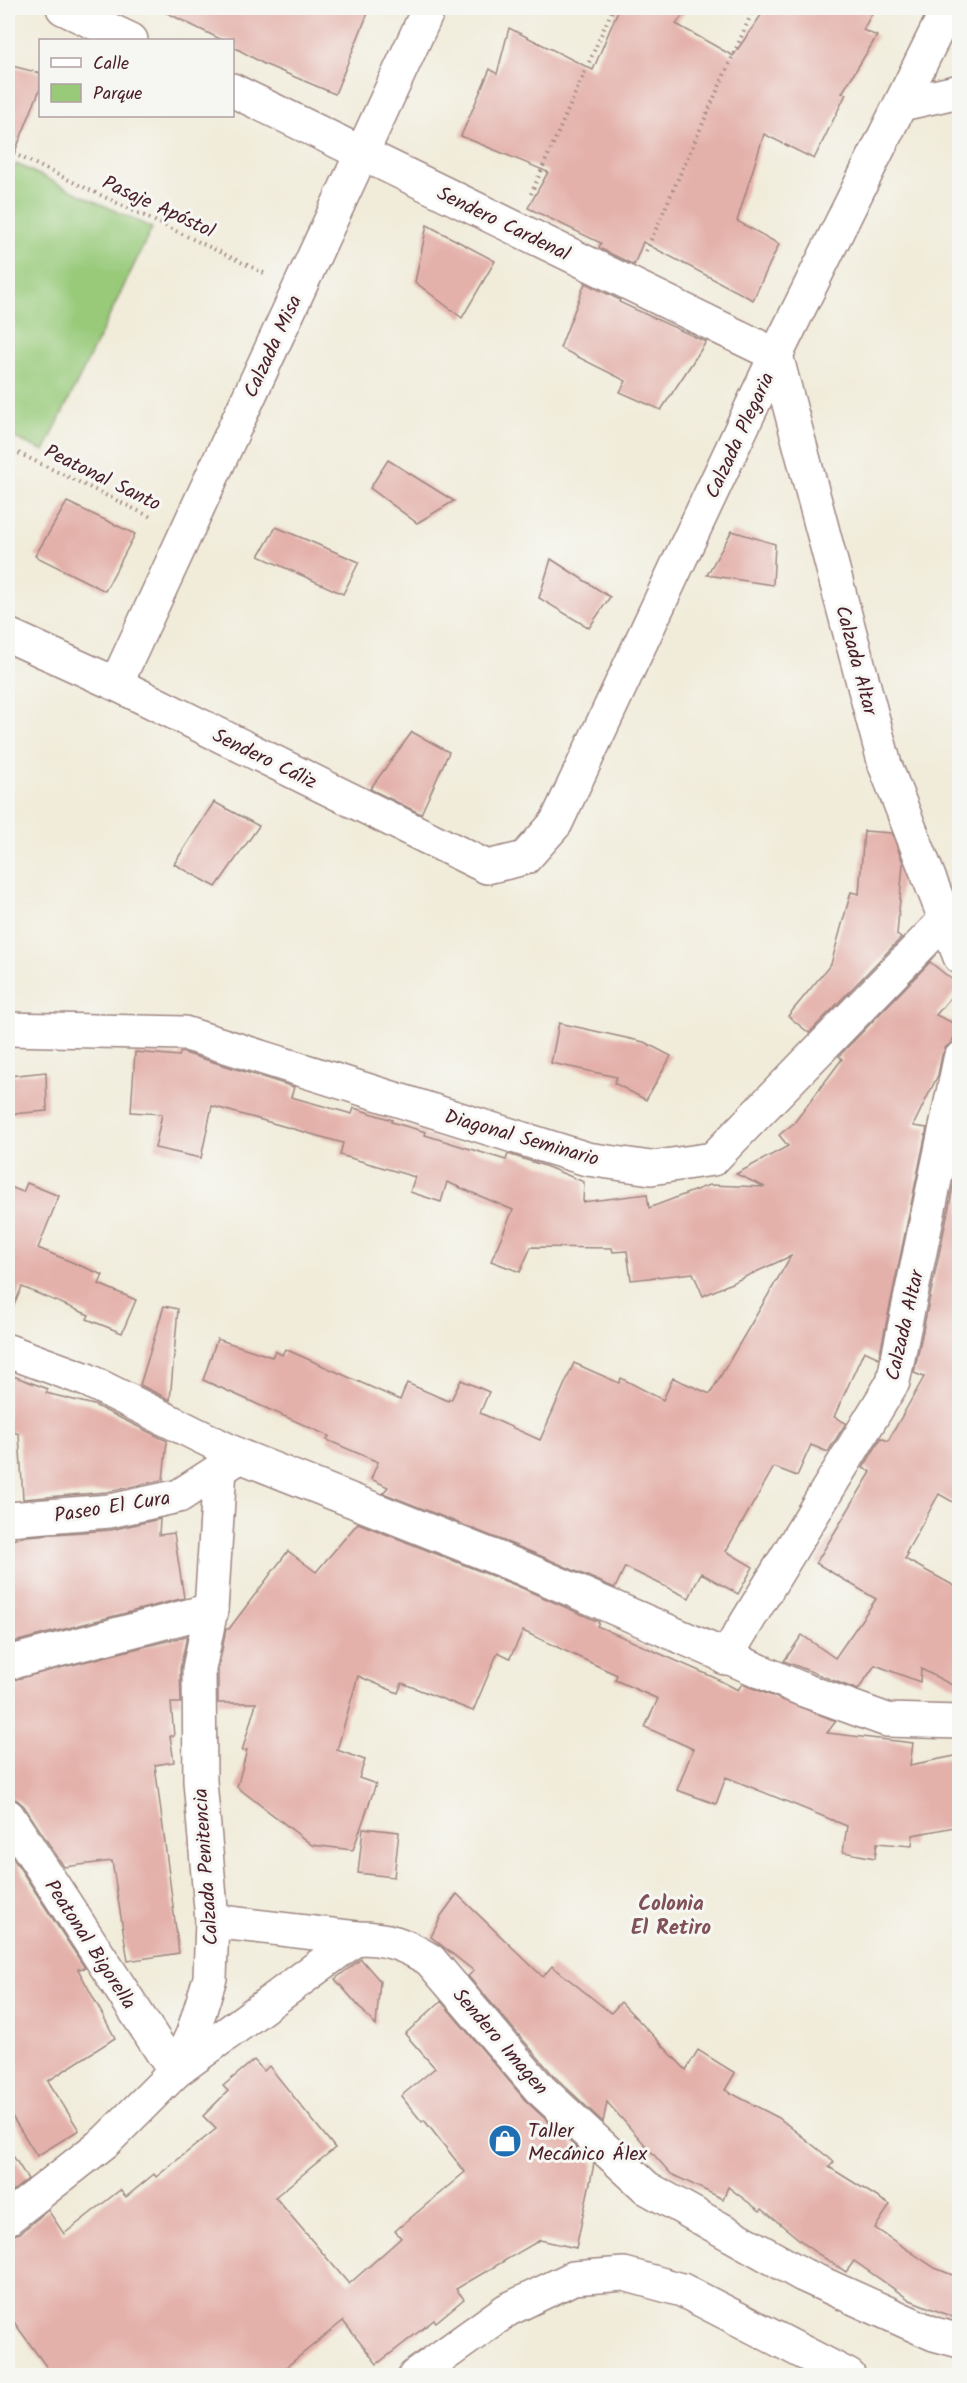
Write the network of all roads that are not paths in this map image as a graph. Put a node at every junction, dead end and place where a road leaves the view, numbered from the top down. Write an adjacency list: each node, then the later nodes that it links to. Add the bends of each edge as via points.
1 (63, 8): 4 (street)
2 (429, 8): 8 (street, Calzada Misa)
3 (948, 8): 7 (street, Calzada Plegaria)
4 (129, 39)
5 (234, 91): 8 (street, Sendero Cardenal)
6 (960, 91): 7 (street)
7 (902, 104): 9 (street, Calzada Plegaria)
8 (360, 152): 9 (street, Sendero Cardenal); 11 (street, Calzada Misa)
9 (776, 355): 12 (street, Calzada Plegaria, via 556,823); 13 (street, Calzada Altar, via 885,765)
10 (8, 635): 11 (street, Sendero Cáliz)
11 (116, 684): 12 (street, Sendero Cáliz, via 487,867)
12 (525, 858)
13 (946, 919): 14 (street, Calzada Altar); 15 (street, Diagonal Seminario, via 713,1159 651,1168 587,1159 184,1033)
14 (960, 957)
15 (8, 1029)
16 (960, 1059): 21 (street, Calzada Altar, via 893,1382)
17 (8, 1351): 18 (street, via 87,1380)
18 (230, 1463): 19 (street, Paseo El Cura, via 179,1496 110,1511); 20 (street, Calzada Penitencia); 21 (street, via 522,1568)
19 (8, 1520)
20 (211, 1610): 22 (street); 25 (street, Calzada Penitencia, via 199,1669 200,1781)
21 (725, 1658): 23 (street, via 887,1720)
22 (8, 1663)
23 (960, 1722)
24 (8, 1816): 27 (street, Peatonal Bigorella)
25 (212, 1921): 26 (street, Sendero Imagen); 27 (street, Calzada Penitencia, via 210,1978 193,2033)
26 (357, 1938): 27 (street); 29 (street, Sendero Imagen, via 382,1938 408,1946 430,1960 540,2089 647,2188 803,2276 934,2334)
27 (175, 2072): 28 (street, Calzada Penitencia, via 106,2141)
28 (8, 2218)
29 (960, 2341)
30 (415, 2376): 31 (street, via 507,2310 573,2278 624,2274 682,2290)
31 (849, 2376)

